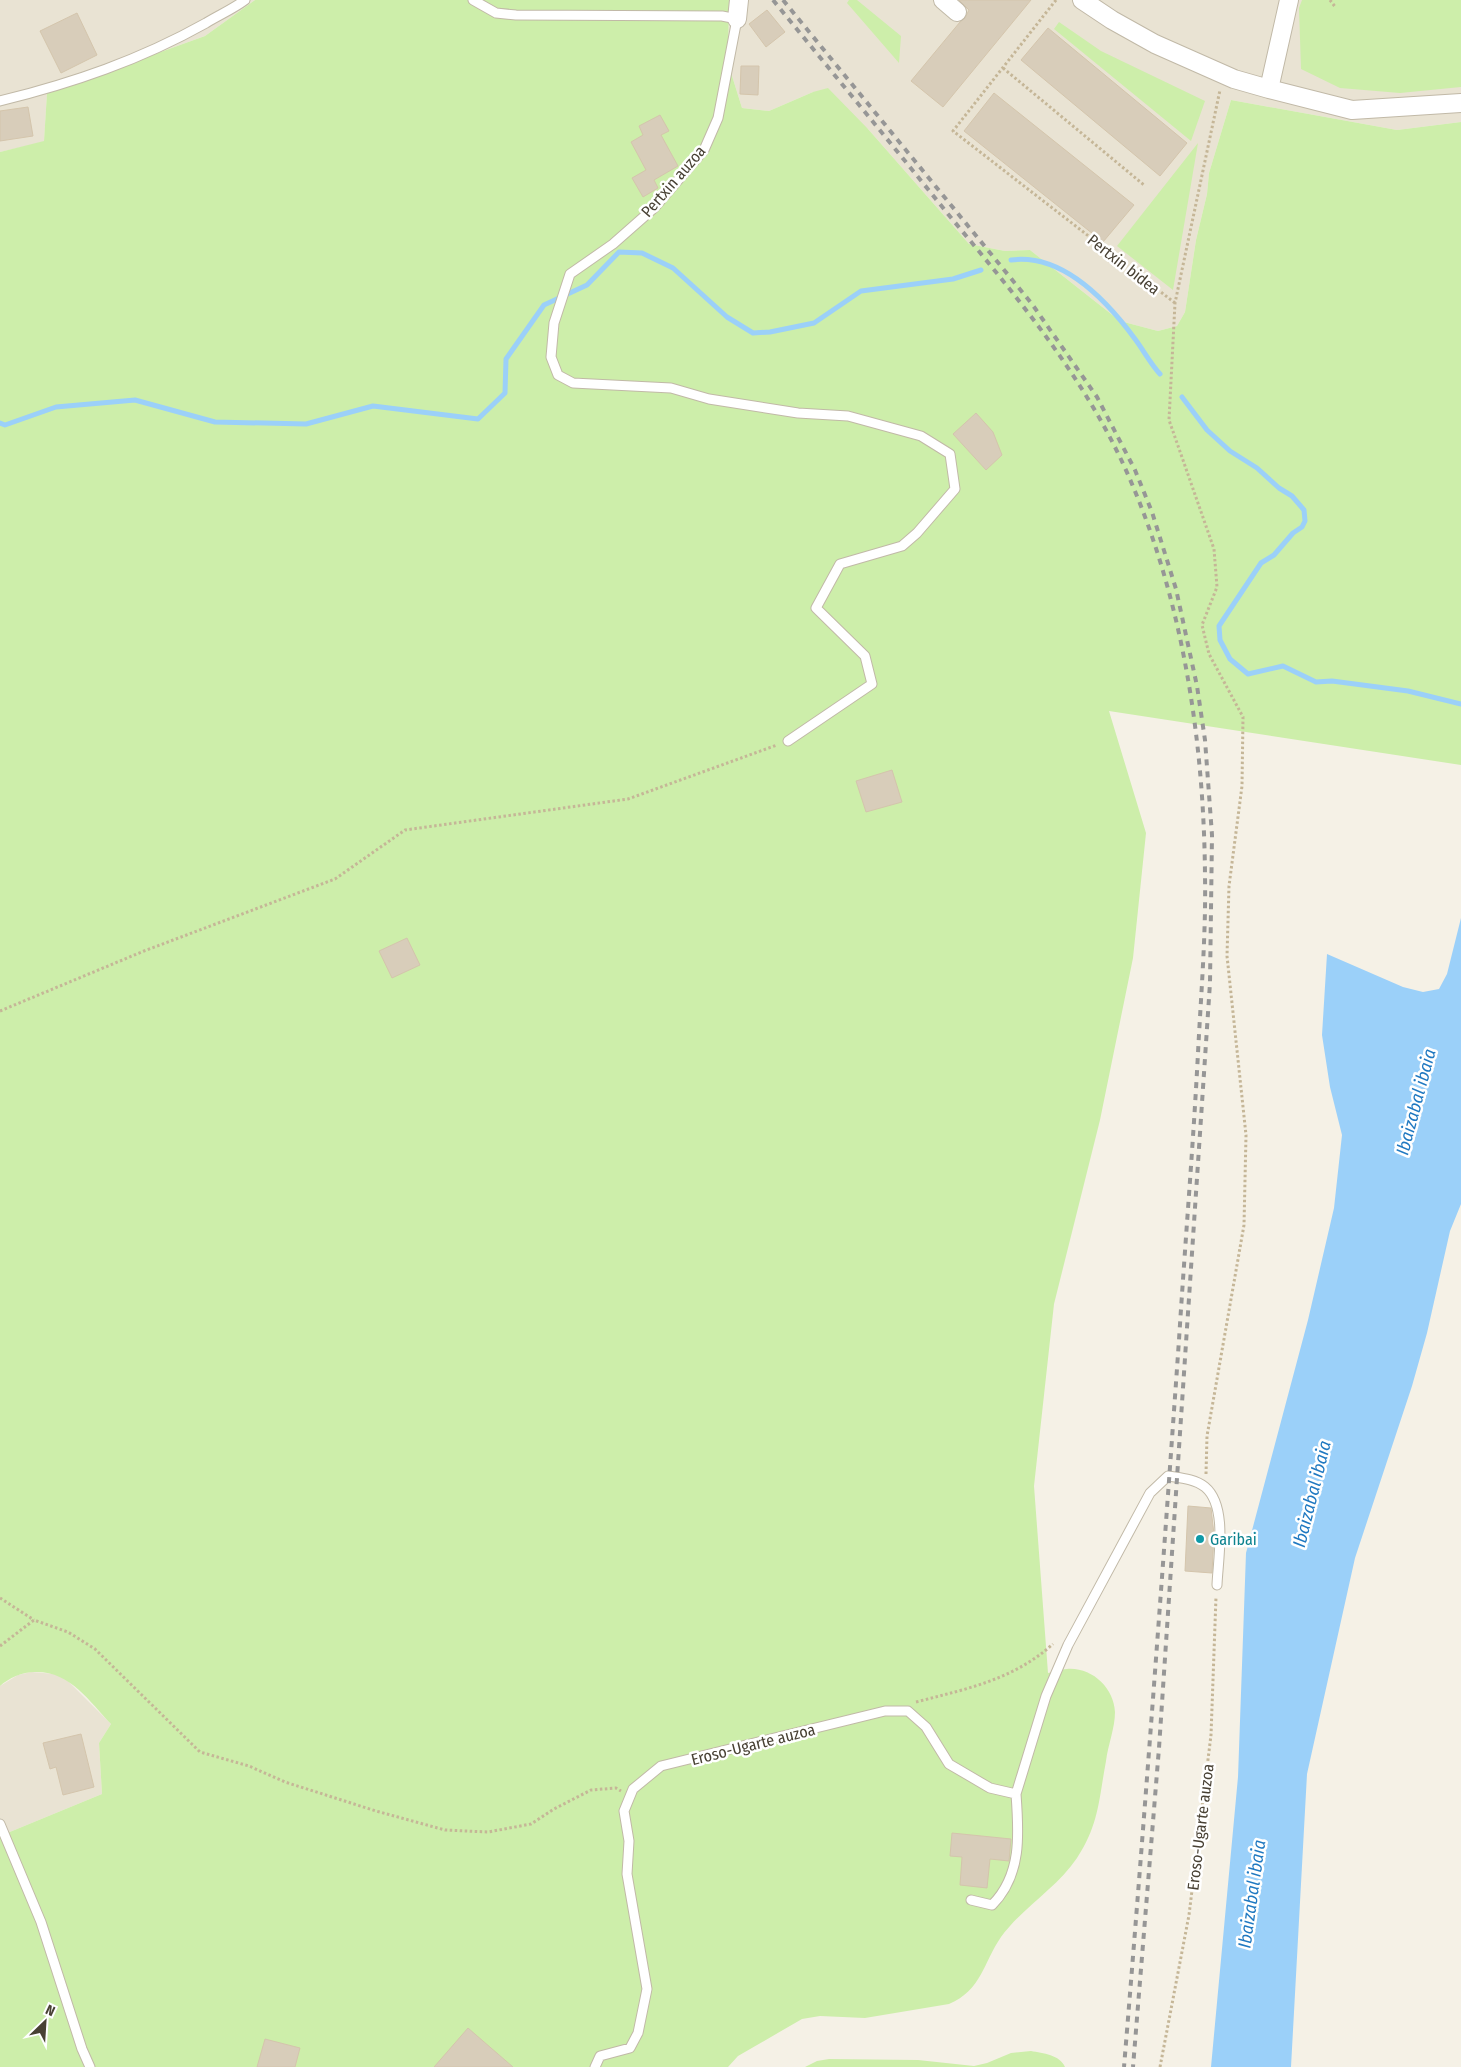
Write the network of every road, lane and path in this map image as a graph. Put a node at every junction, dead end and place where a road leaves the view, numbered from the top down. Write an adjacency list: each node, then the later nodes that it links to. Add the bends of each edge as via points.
1 (245, 0): 15 (lane, via 172,42 122,65)
2 (473, 0): 11 (lane, via 496,13 516,15 722,16)
3 (739, 0): 11 (street, Pertxin auzoa)
4 (943, 0): 10 (street)
5 (1056, 0): 12 (path, Pertxin bidea)
6 (1082, 0): 13 (street, via 1155,44)
7 (1289, 0): 14 (street)
8 (1330, 0): 9 (path)
9 (1336, 8)
10 (957, 12)
11 (737, 20): 19 (lane, Pertxin auzoa, via 718,118 704,150 655,207 613,244 570,274 554,323 551,357 558,374 573,383 671,388 709,399 789,412 848,416 921,436 950,454 955,489 917,533 902,546 840,564 816,608 865,656 872,684)
12 (1003, 68): 17 (path); 18 (path, Pertxin bidea, via 952,131)
13 (1225, 74): 14 (street); 18 (path, Pertxin bidea)
14 (1269, 89): 16 (street, via 1352,110)
15 (0, 101)
16 (1461, 103)
17 (1144, 185)
18 (1175, 303): 21 (path, via 1169,420 1214,549 1217,587 1202,625 1209,654 1243,717 1242,786 1229,886 1227,956 1246,1135 1244,1225 1207,1436)
19 (788, 741): 20 (path, via 628,800 405,830 335,879 144,951)
20 (0, 1011)
21 (1206, 1487): 22 (lane, via 1220,1515); 28 (lane, via 1189,1479 1168,1476 1150,1493 1068,1645 1046,1696)
22 (1217, 1585): 34 (path, Eroso-Ugarte auzoa, via 1212,1735 1189,1915)
23 (0, 1598): 24 (path)
24 (34, 1620): 26 (path); 29 (path, via 68,1632 95,1649 200,1752 376,1811 445,1830 488,1832 531,1824 591,1790 616,1788)
25 (1059, 1638): 27 (path, via 1022,1668 976,1687)
26 (0, 1646)
27 (913, 1703)
28 (1016, 1794): 29 (lane, Eroso-Ugarte auzoa, via 990,1788 949,1764 926,1727 908,1711 885,1711 661,1766 633,1789); 31 (lane, via 1018,1847 1012,1874 1003,1894 992,1905)
29 (631, 1795): 33 (lane, Eroso-Ugarte auzoa, via 624,1811 629,1840 627,1874 647,1989 638,2033 630,2048 600,2056)
30 (0, 1824): 32 (lane, via 41,1922)
31 (971, 1900)
32 (90, 2067)
33 (595, 2067)
34 (1160, 2067)

